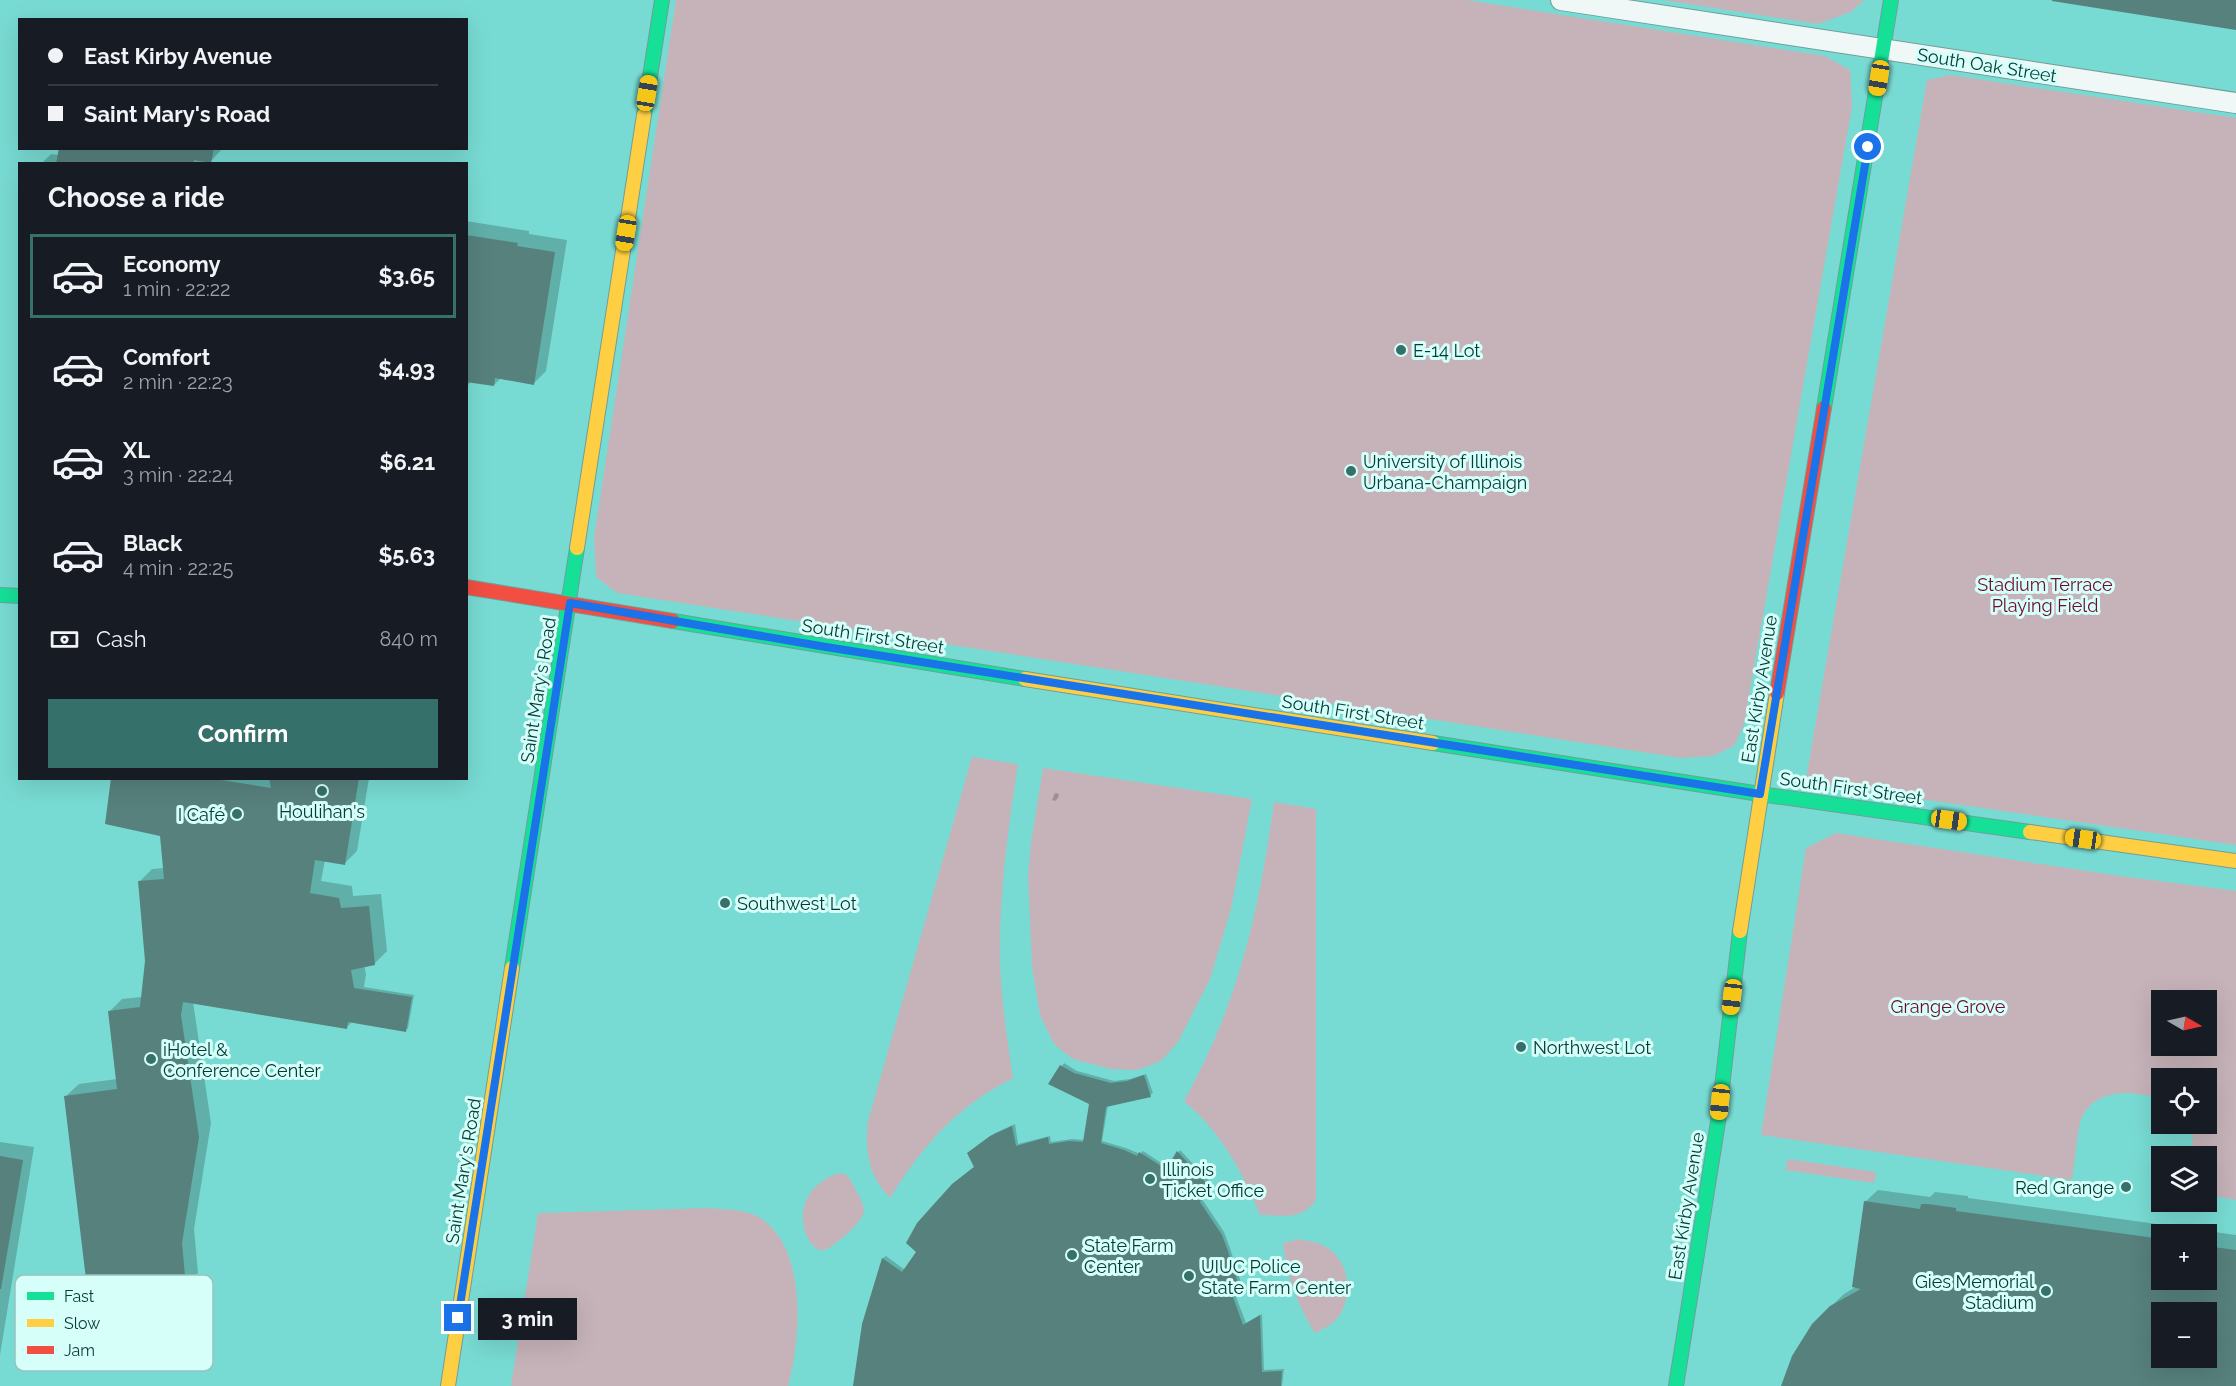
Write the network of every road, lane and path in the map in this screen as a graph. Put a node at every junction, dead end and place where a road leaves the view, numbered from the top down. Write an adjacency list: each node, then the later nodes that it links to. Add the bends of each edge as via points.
1 (662, 0): 9 (main road, Saint Mary's Road)
2 (1561, 0): 4 (street, South Oak Street)
3 (1891, 0): 4 (main road, East Kirby Avenue)
4 (1884, 50): 5 (street, South Oak Street); 10 (main road, East Kirby Avenue)
5 (2236, 103)
6 (468, 587): 9 (main road, South First Street)
7 (0, 595): 8 (main road)
8 (18, 596)
9 (570, 603): 10 (main road, South First Street); 12 (main road, Saint Mary's Road)
10 (1760, 794): 11 (main road, South First Street); 13 (main road, East Kirby Avenue, via 1718,1122)
11 (2236, 861)
12 (448, 1386)
13 (1676, 1386)

